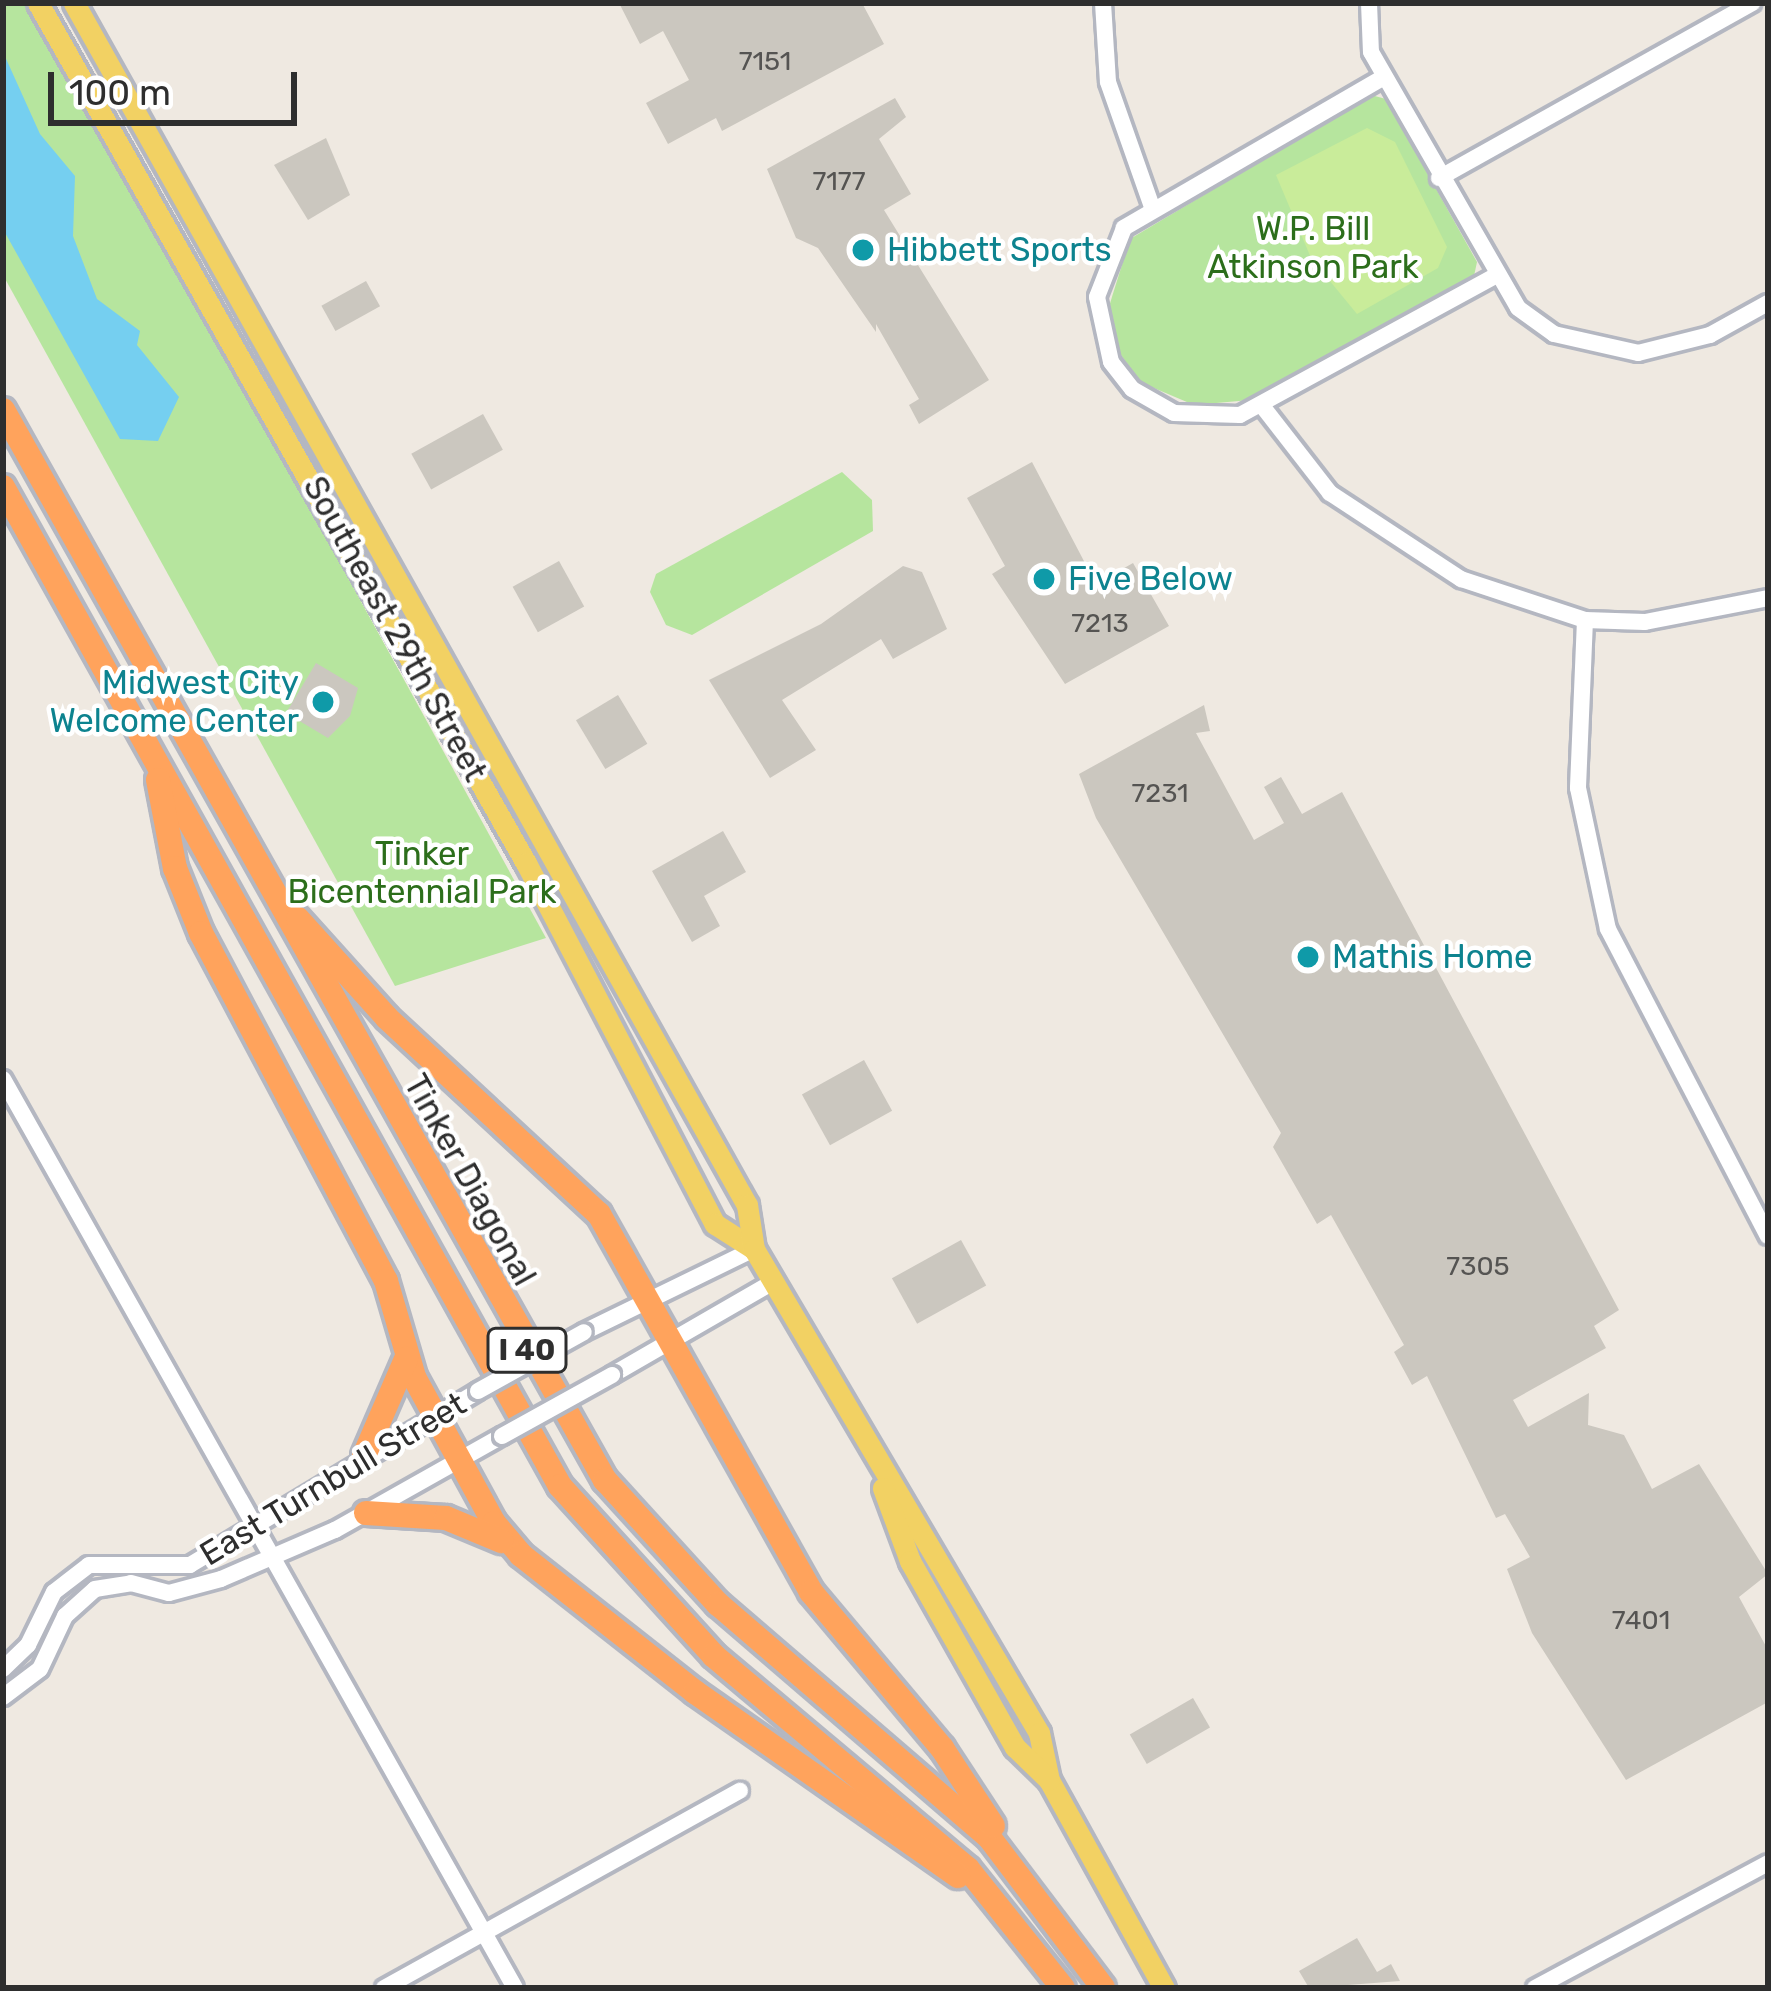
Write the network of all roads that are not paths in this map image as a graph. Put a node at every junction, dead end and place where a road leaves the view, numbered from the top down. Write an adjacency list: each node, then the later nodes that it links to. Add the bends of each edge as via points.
1 (38, 3): 20 (main road, Southeast 29th Street, via 515,844 715,1224)
2 (74, 3): 20 (main road, Southeast 29th Street, via 736,1185)
3 (1103, 3): 8 (street, via 1108,82)
4 (1370, 3): 6 (street, via 1371,52)
5 (1752, 3): 7 (street)
6 (1384, 76): 7 (street); 8 (street)
7 (1439, 178): 9 (street)
8 (1152, 207): 11 (street, via 1124,228 1100,280 1096,315 1111,362 1132,389 1174,413 1218,419)
9 (1495, 276): 10 (street, via 1554,334 1601,351 1676,347); 11 (street)
10 (1768, 303)
11 (1263, 407): 15 (street, via 1330,493 1393,542 1461,579)
12 (3, 410): 17 (highway, Tinker Diagonal / I 40)
13 (3, 487): 16 (highway, I 40)
14 (1767, 604): 15 (street, via 1645,622)
15 (1585, 620): 19 (street, via 1578,788 1608,928)
16 (155, 760): 24 (highway, via 175,868 202,933 386,1281); 37 (highway, I 40, via 533,1448 592,1532 714,1656 886,1792)
17 (266, 883): 22 (highway, via 424,1054 575,1185); 36 (highway, Tinker Diagonal / I 40, via 605,1480 718,1604 913,1763)
18 (3, 1079): 29 (street)
19 (1768, 1236)
20 (754, 1249): 21 (main road, Southeast 29th Street); 22 (street, East Turnbull Street)
21 (773, 1282): 23 (street, East Turnbull Street); 43 (main road, Southeast 29th Street, via 875,1465 910,1562 1015,1747 1049,1780)
22 (652, 1294): 23 (highway); 25 (street, East Turnbull Street, bridge)
23 (677, 1341): 27 (street, East Turnbull Street, bridge); 36 (highway, via 812,1592 942,1748)
24 (406, 1356): 25 (highway); 26 (highway)
25 (432, 1417): 26 (street, East Turnbull Street); 27 (highway)
26 (364, 1456): 29 (street, East Turnbull Street)
27 (456, 1462): 28 (street, East Turnbull Street); 31 (highway)
28 (366, 1513): 30 (street, East Turnbull Street); 31 (highway, via 464,1522)
29 (257, 1524): 30 (street); 32 (street, East Turnbull Street, via 176,1568 89,1565 54,1592 28,1646)
30 (272, 1553): 33 (street, East Turnbull Street, via 169,1594 131,1583 95,1589 65,1616 40,1670); 38 (street)
31 (521, 1555): 37 (highway, via 695,1692)
32 (3, 1669)
33 (3, 1697)
34 (740, 1791): 38 (street)
35 (1768, 1863): 44 (street)
36 (1030, 1884): 42 (highway, Tinker Diagonal / I 40)
37 (1001, 1906): 41 (highway, I 40)
38 (483, 1933): 39 (street); 40 (street)
39 (384, 1988)
40 (515, 1988)
41 (1063, 1988)
42 (1102, 1988)
43 (1165, 1988)
44 (1534, 1988)

